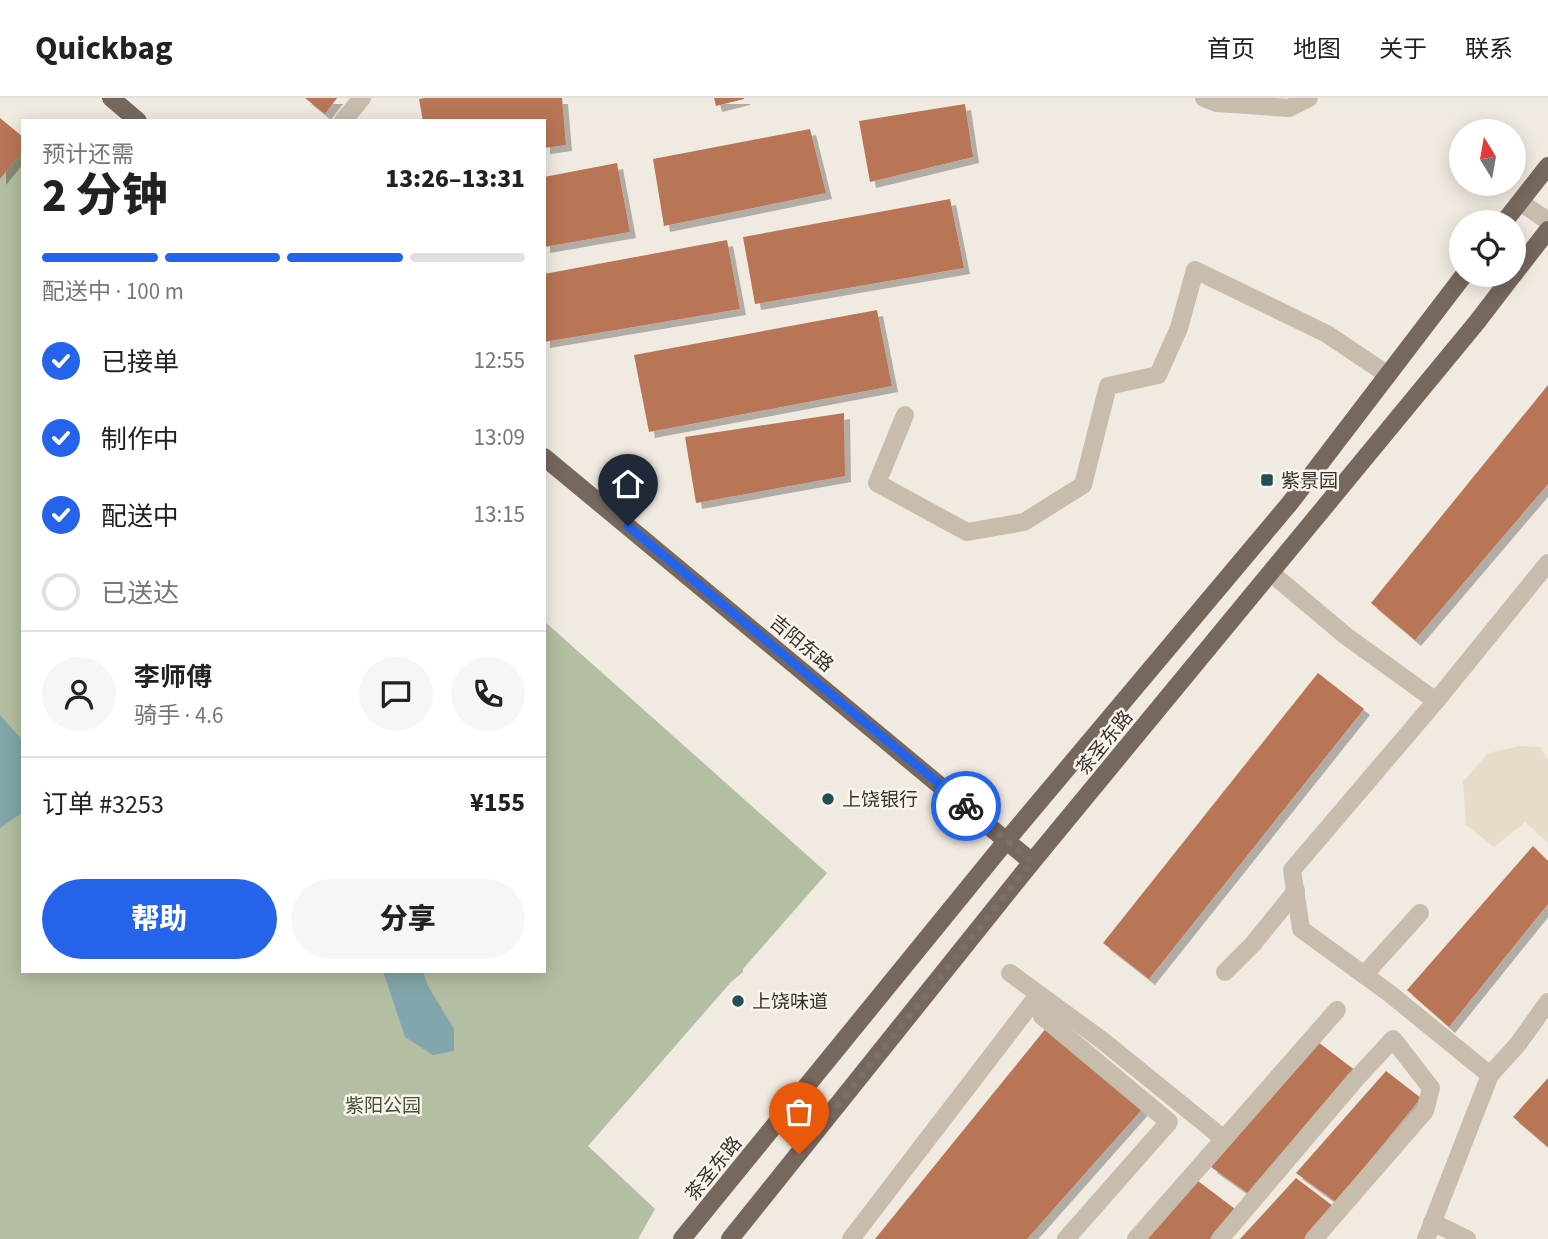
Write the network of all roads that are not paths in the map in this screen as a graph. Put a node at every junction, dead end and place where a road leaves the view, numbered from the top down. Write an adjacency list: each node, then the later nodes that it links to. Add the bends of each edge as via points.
1 (111, 98): 5 (main road)
2 (362, 98): 6 (street)
3 (1203, 98): 4 (street, via 1289,108)
4 (1309, 98)
5 (136, 119)
6 (345, 119)
7 (1548, 166): 8 (main road)
8 (1520, 202): 9 (main road); 10 (street)
9 (1514, 210)
10 (1548, 221)
11 (1548, 230): 12 (main road, 茶圣东路)
12 (1526, 259)
13 (1455, 287): 15 (main road, 茶圣东路)
14 (1504, 287): 19 (main road, 茶圣东路)
15 (1388, 375): 16 (street, via 1326,334 1195,270 1179,328 1158,375 1108,386 1083,485 1024,522 967,532 877,483); 21 (main road, 茶圣东路, via 1290,503)
16 (905, 415)
17 (546, 459): 21 (main road, 吉阳东路)
18 (1548, 563): 20 (street)
19 (1271, 573): 20 (street, via 1346,636); 22 (main road, 茶圣东路)
20 (1436, 701): 23 (street, via 1292,870)
21 (1007, 840): 22 (main road, 吉阳东路); 34 (main road, 茶圣东路)
22 (1032, 862): 35 (main road, 茶圣东路)
23 (1296, 891): 25 (street); 27 (street, via 1301,929)
24 (1420, 913): 27 (street)
25 (1225, 972)
26 (1010, 973): 28 (street)
27 (1364, 975): 31 (street)
28 (1038, 995): 32 (street); 36 (street); 37 (street, via 1042,1016 1169,1122)
29 (1548, 1002): 31 (street)
30 (1337, 1010): 32 (street)
31 (1490, 1075): 33 (street)
32 (1224, 1139): 38 (street)
33 (1429, 1231): 41 (street)
34 (682, 1239)
35 (730, 1239)
36 (852, 1239)
37 (1066, 1239)
38 (1136, 1239)
39 (1220, 1239): 40 (street, via 1393,1040 1430,1088 1425,1111)
40 (1314, 1239)
41 (1467, 1239)

